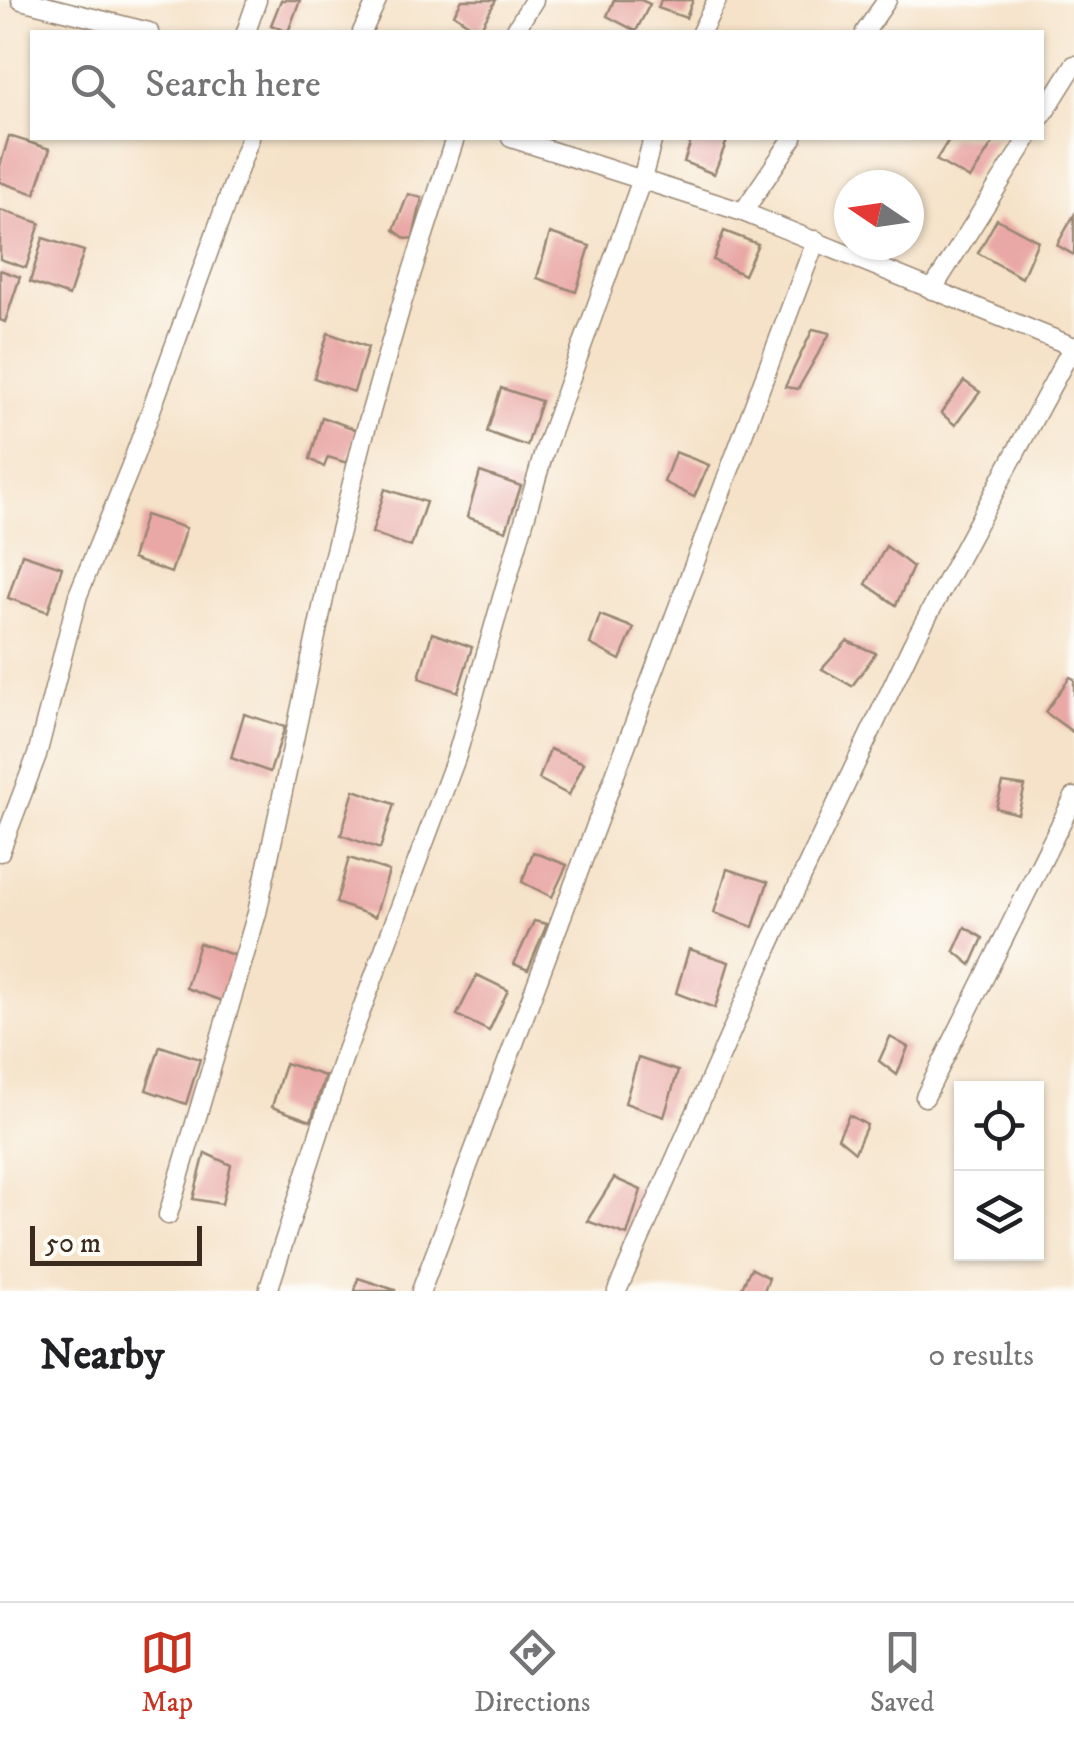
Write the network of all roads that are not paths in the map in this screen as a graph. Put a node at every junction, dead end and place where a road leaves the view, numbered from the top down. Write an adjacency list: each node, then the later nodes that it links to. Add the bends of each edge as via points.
1 (21, 0): 7 (street)
2 (257, 0): 8 (street)
3 (378, 0): 9 (street)
4 (534, 0): 10 (street)
5 (717, 0): 11 (street)
6 (887, 0): 12 (street)
7 (141, 30)
8 (247, 30)
9 (363, 30)
10 (515, 30)
11 (702, 30)
12 (866, 30)
13 (1074, 65): 14 (street)
14 (1044, 113)
15 (249, 140): 27 (street, via 78,595 37,755)
16 (454, 140): 29 (street, via 363,440 256,913)
17 (517, 140): 21 (street)
18 (652, 140): 21 (street)
19 (792, 140): 22 (street)
20 (1027, 140): 24 (street)
21 (642, 179): 22 (street); 30 (street, via 544,452 456,758 343,1059)
22 (743, 212): 23 (street)
23 (816, 240): 24 (street); 31 (street)
24 (932, 290): 25 (street)
25 (1073, 347): 32 (street, via 912,645 769,946)
26 (1074, 796): 28 (street)
27 (0, 852)
28 (925, 1097)
29 (168, 1214)
30 (268, 1291)
31 (421, 1291)
32 (617, 1291)

